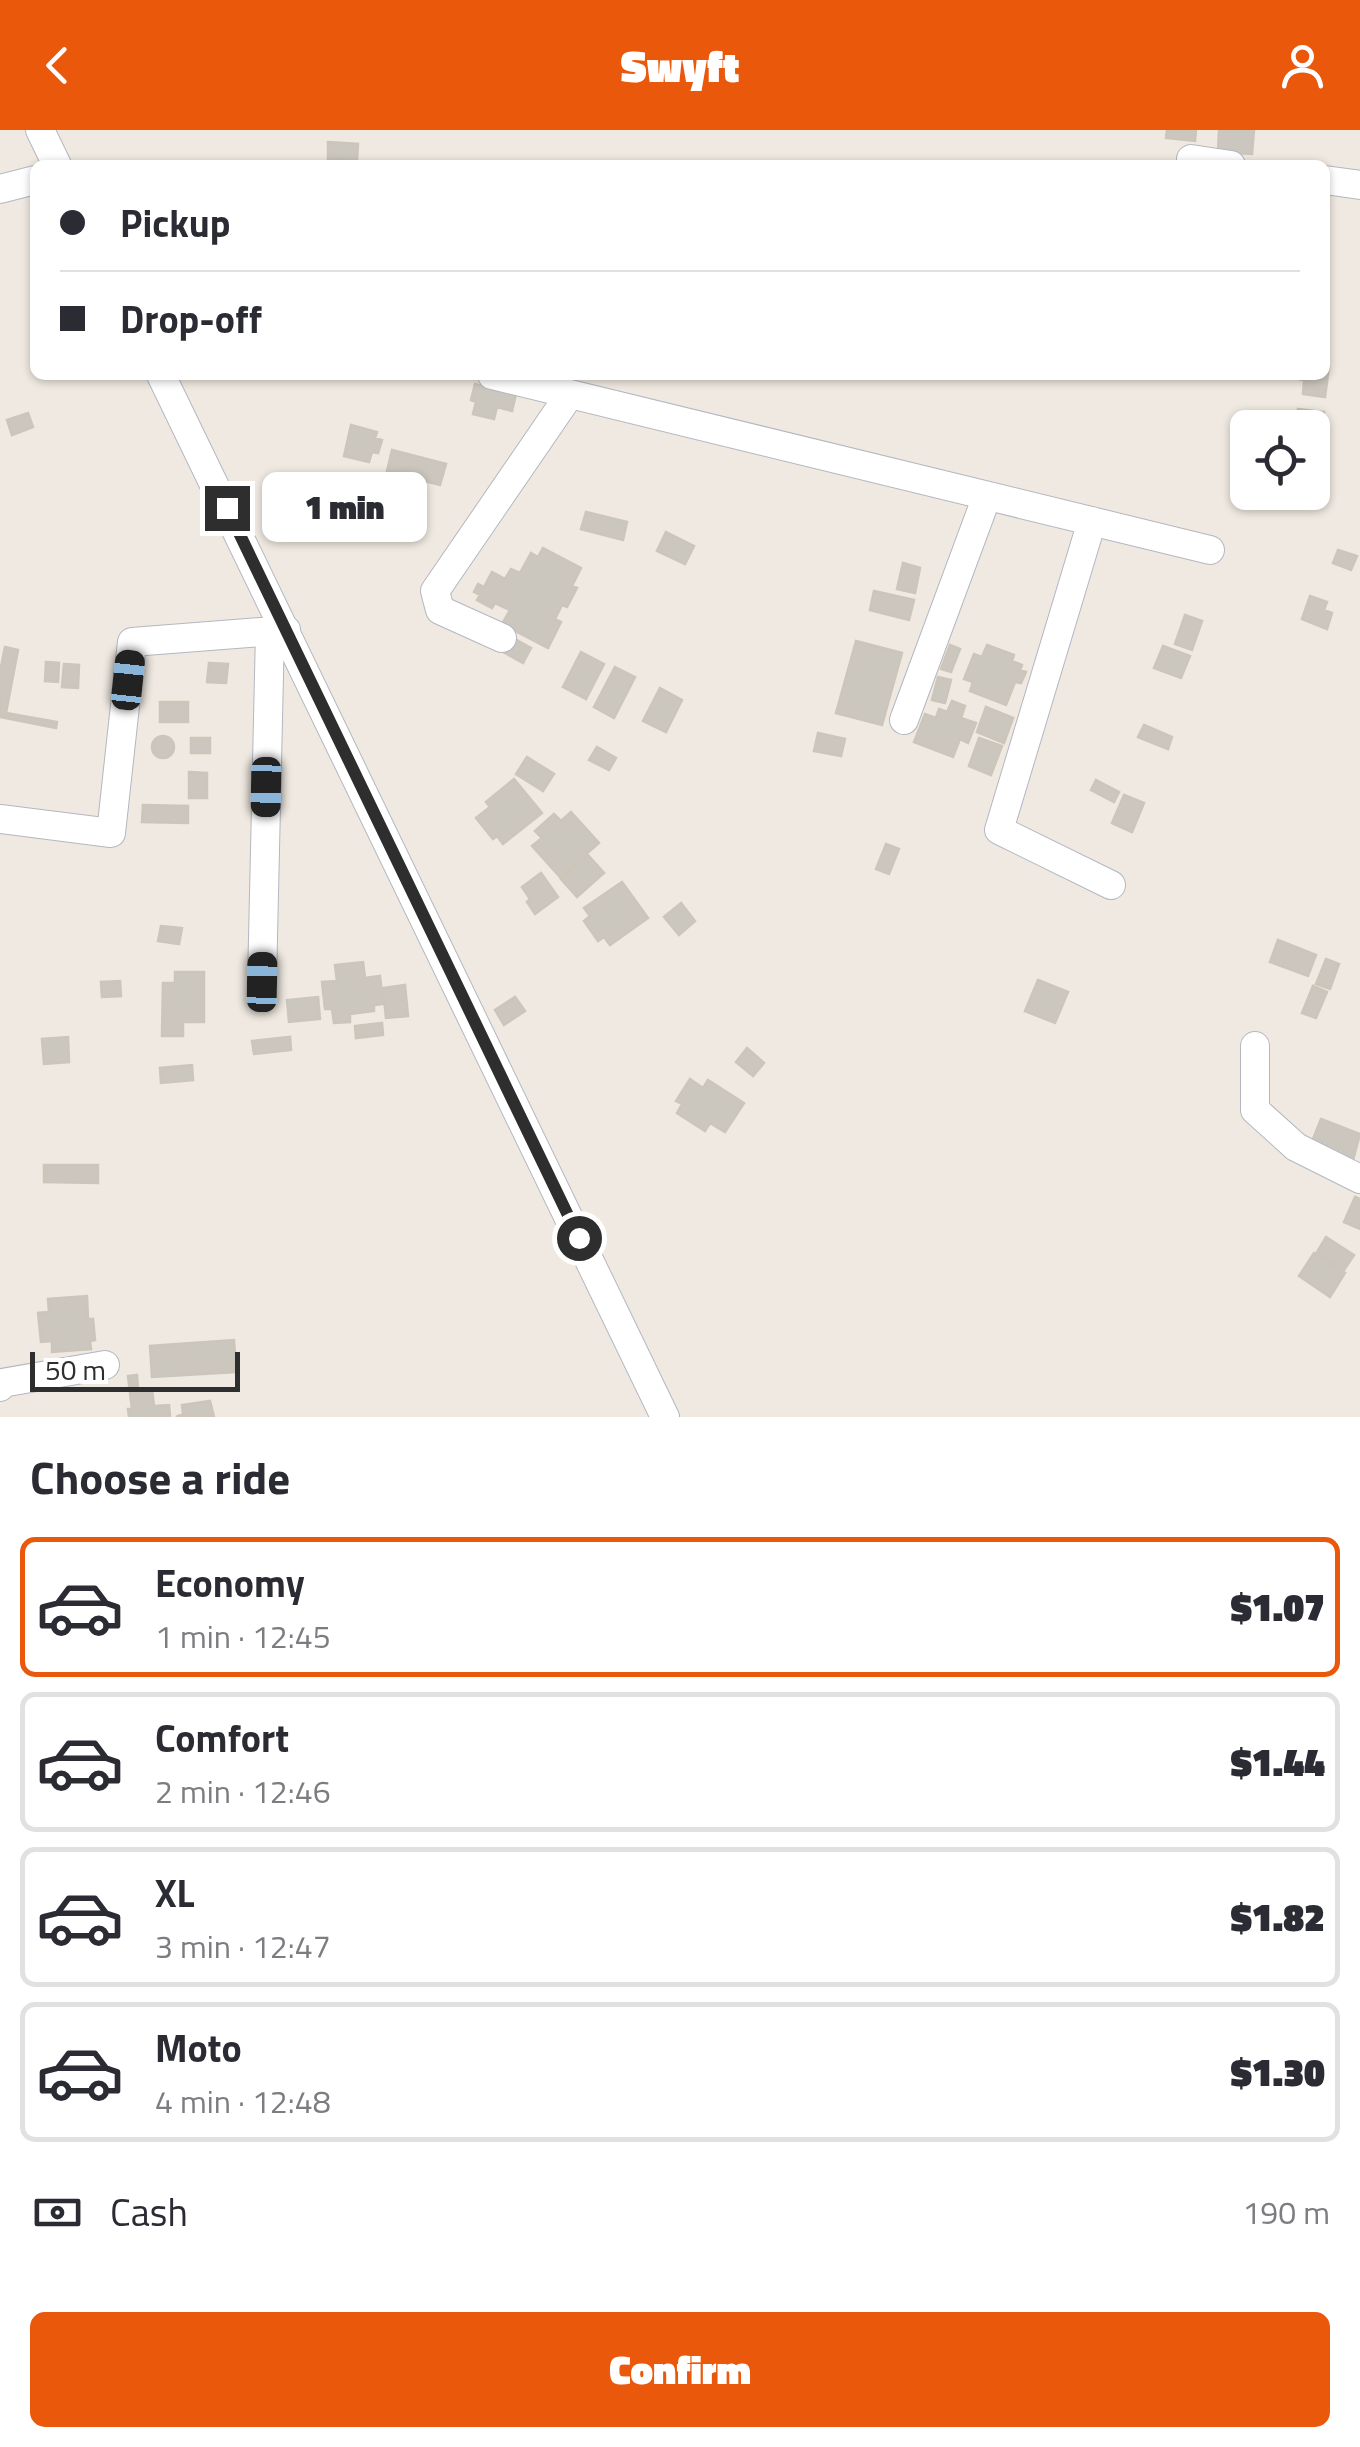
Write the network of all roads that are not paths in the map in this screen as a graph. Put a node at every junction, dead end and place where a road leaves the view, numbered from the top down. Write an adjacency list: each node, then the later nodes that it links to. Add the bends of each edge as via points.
1 (40, 130): 3 (street)
2 (1191, 159): 4 (street)
3 (55, 160)
4 (1198, 160)
5 (30, 181): 8 (street)
6 (1330, 181): 7 (street)
7 (1360, 185)
8 (0, 189)
9 (164, 380): 15 (street)
10 (513, 380): 11 (street)
11 (570, 394): 12 (street); 16 (street, via 435,591 440,610)
12 (987, 496): 13 (street); 17 (street)
13 (1092, 521): 14 (street); 19 (street, via 1000,830)
14 (1210, 550)
15 (278, 630): 18 (street, via 132,642 111,834); 20 (street); 25 (street)
16 (502, 638)
17 (904, 720)
18 (0, 819)
19 (1111, 885)
20 (262, 982)
21 (1256, 1046): 22 (street, via 1255,1110 1296,1146)
22 (1360, 1179)
23 (105, 1365): 24 (street)
24 (0, 1388)
25 (665, 1417)

